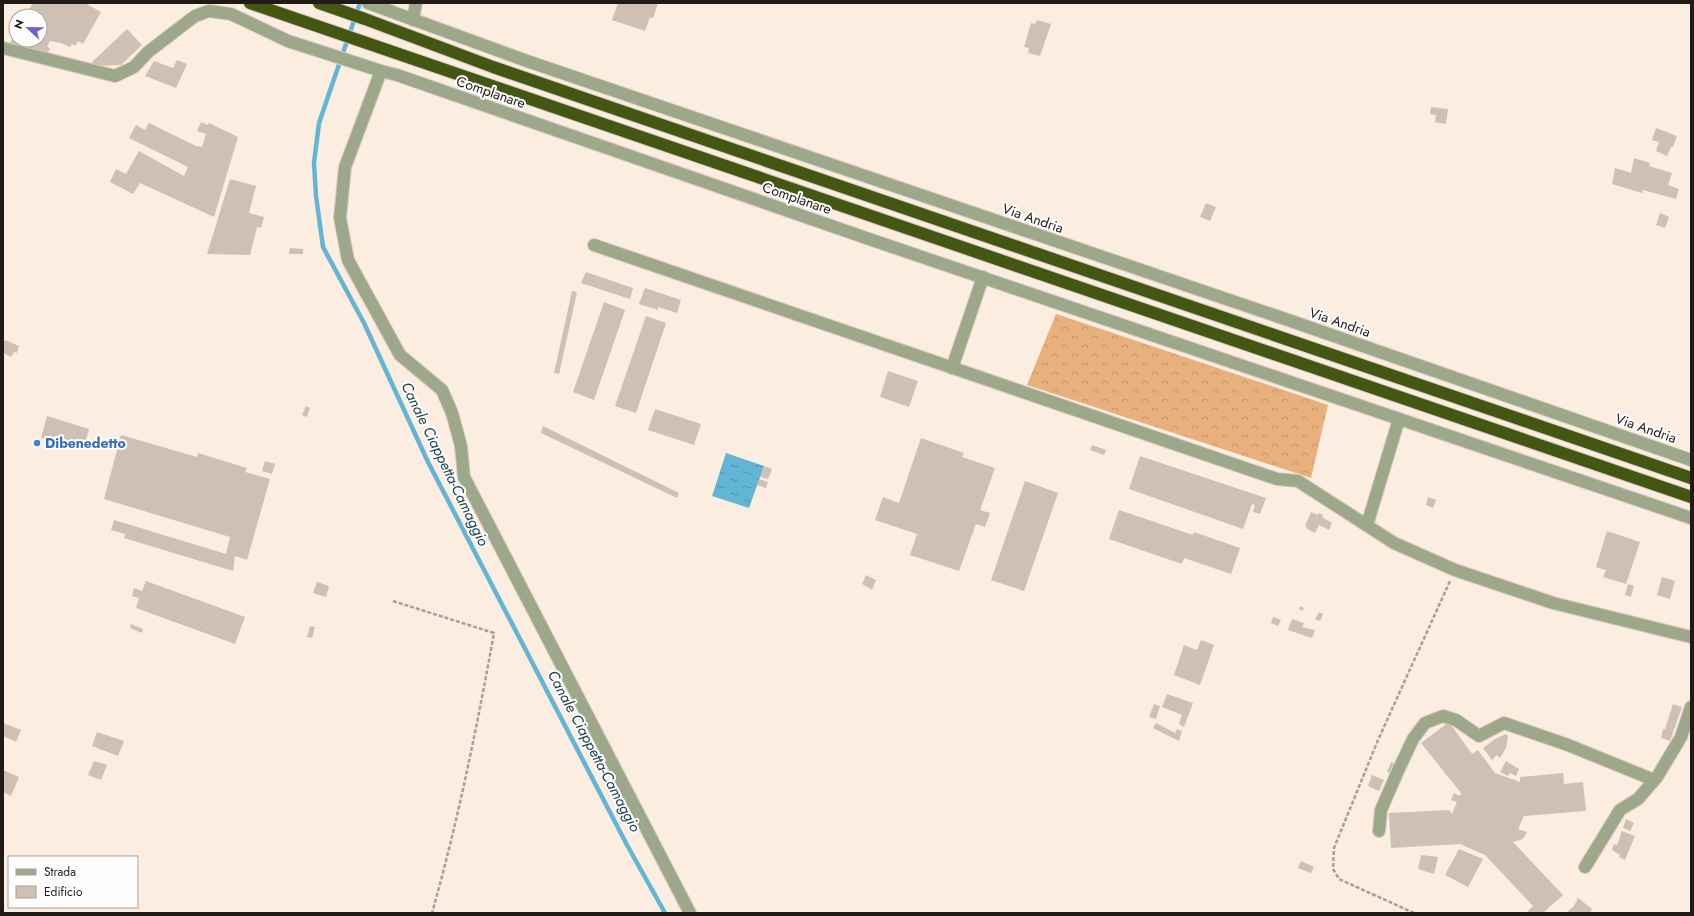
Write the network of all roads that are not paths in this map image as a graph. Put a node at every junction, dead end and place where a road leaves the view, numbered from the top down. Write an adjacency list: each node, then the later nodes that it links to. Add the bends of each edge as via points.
1 (250, 3): 14 (highway)
2 (319, 3): 13 (highway, via 493,67)
3 (416, 3): 5 (street)
4 (370, 4): 5 (street)
5 (413, 20): 12 (street, Via Andria)
6 (3, 48): 7 (street, Complanare, via 116,76 134,67 148,52 196,16 208,11 232,14 288,41)
7 (381, 71): 9 (street, Complanare); 22 (street, via 345,167 340,218 348,260 400,355 442,390 452,413 461,446 464,477)
8 (594, 245): 10 (street)
9 (983, 277): 10 (street); 11 (street)
10 (952, 368): 16 (street, via 1277,479 1298,481)
11 (1399, 419): 15 (street); 16 (street)
12 (1691, 460)
13 (1691, 478)
14 (1691, 497)
15 (1691, 518)
16 (1367, 525): 17 (street, via 1394,543 1455,570 1553,603)
17 (1691, 637)
18 (1691, 707): 19 (street, via 1680,737)
19 (1654, 780): 20 (street, via 1568,745 1504,723 1479,736 1456,720 1443,716 1426,723 1413,739 1381,810); 21 (street, via 1638,799 1620,810)
20 (1379, 831)
21 (1585, 867)
22 (690, 913)

